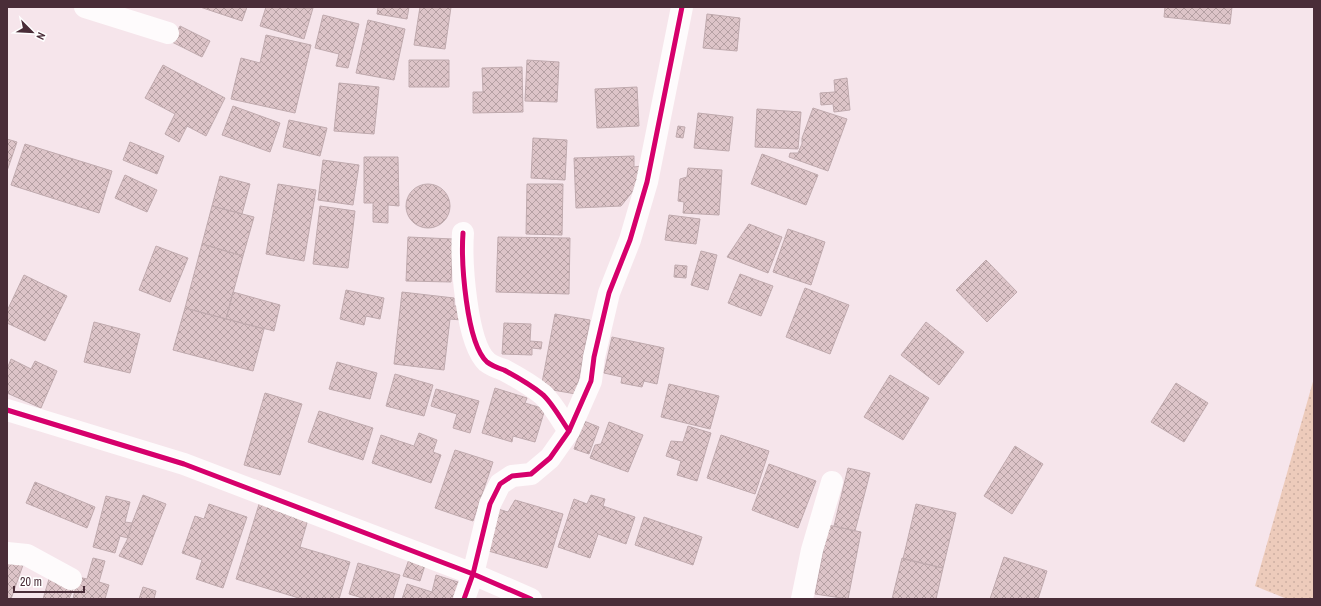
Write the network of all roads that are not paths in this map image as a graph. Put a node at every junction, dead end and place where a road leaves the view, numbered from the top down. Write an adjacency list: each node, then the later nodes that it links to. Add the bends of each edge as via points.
1 (85, 7): 3 (street)
2 (682, 7): 6 (street, via 647,182 630,240 609,293 591,381)
3 (168, 33)
4 (463, 233): 6 (street, via 462,250 468,312 480,355 488,363 544,395)
5 (7, 410): 9 (street, via 184,464)
6 (569, 431): 9 (street, via 550,458 531,474 512,476 500,484 490,504)
7 (832, 482): 13 (street, via 812,550)
8 (7, 553): 10 (street, via 27,555)
9 (473, 574): 11 (street); 12 (street)
10 (71, 579)
11 (464, 599)
12 (531, 599)
13 (802, 599)

